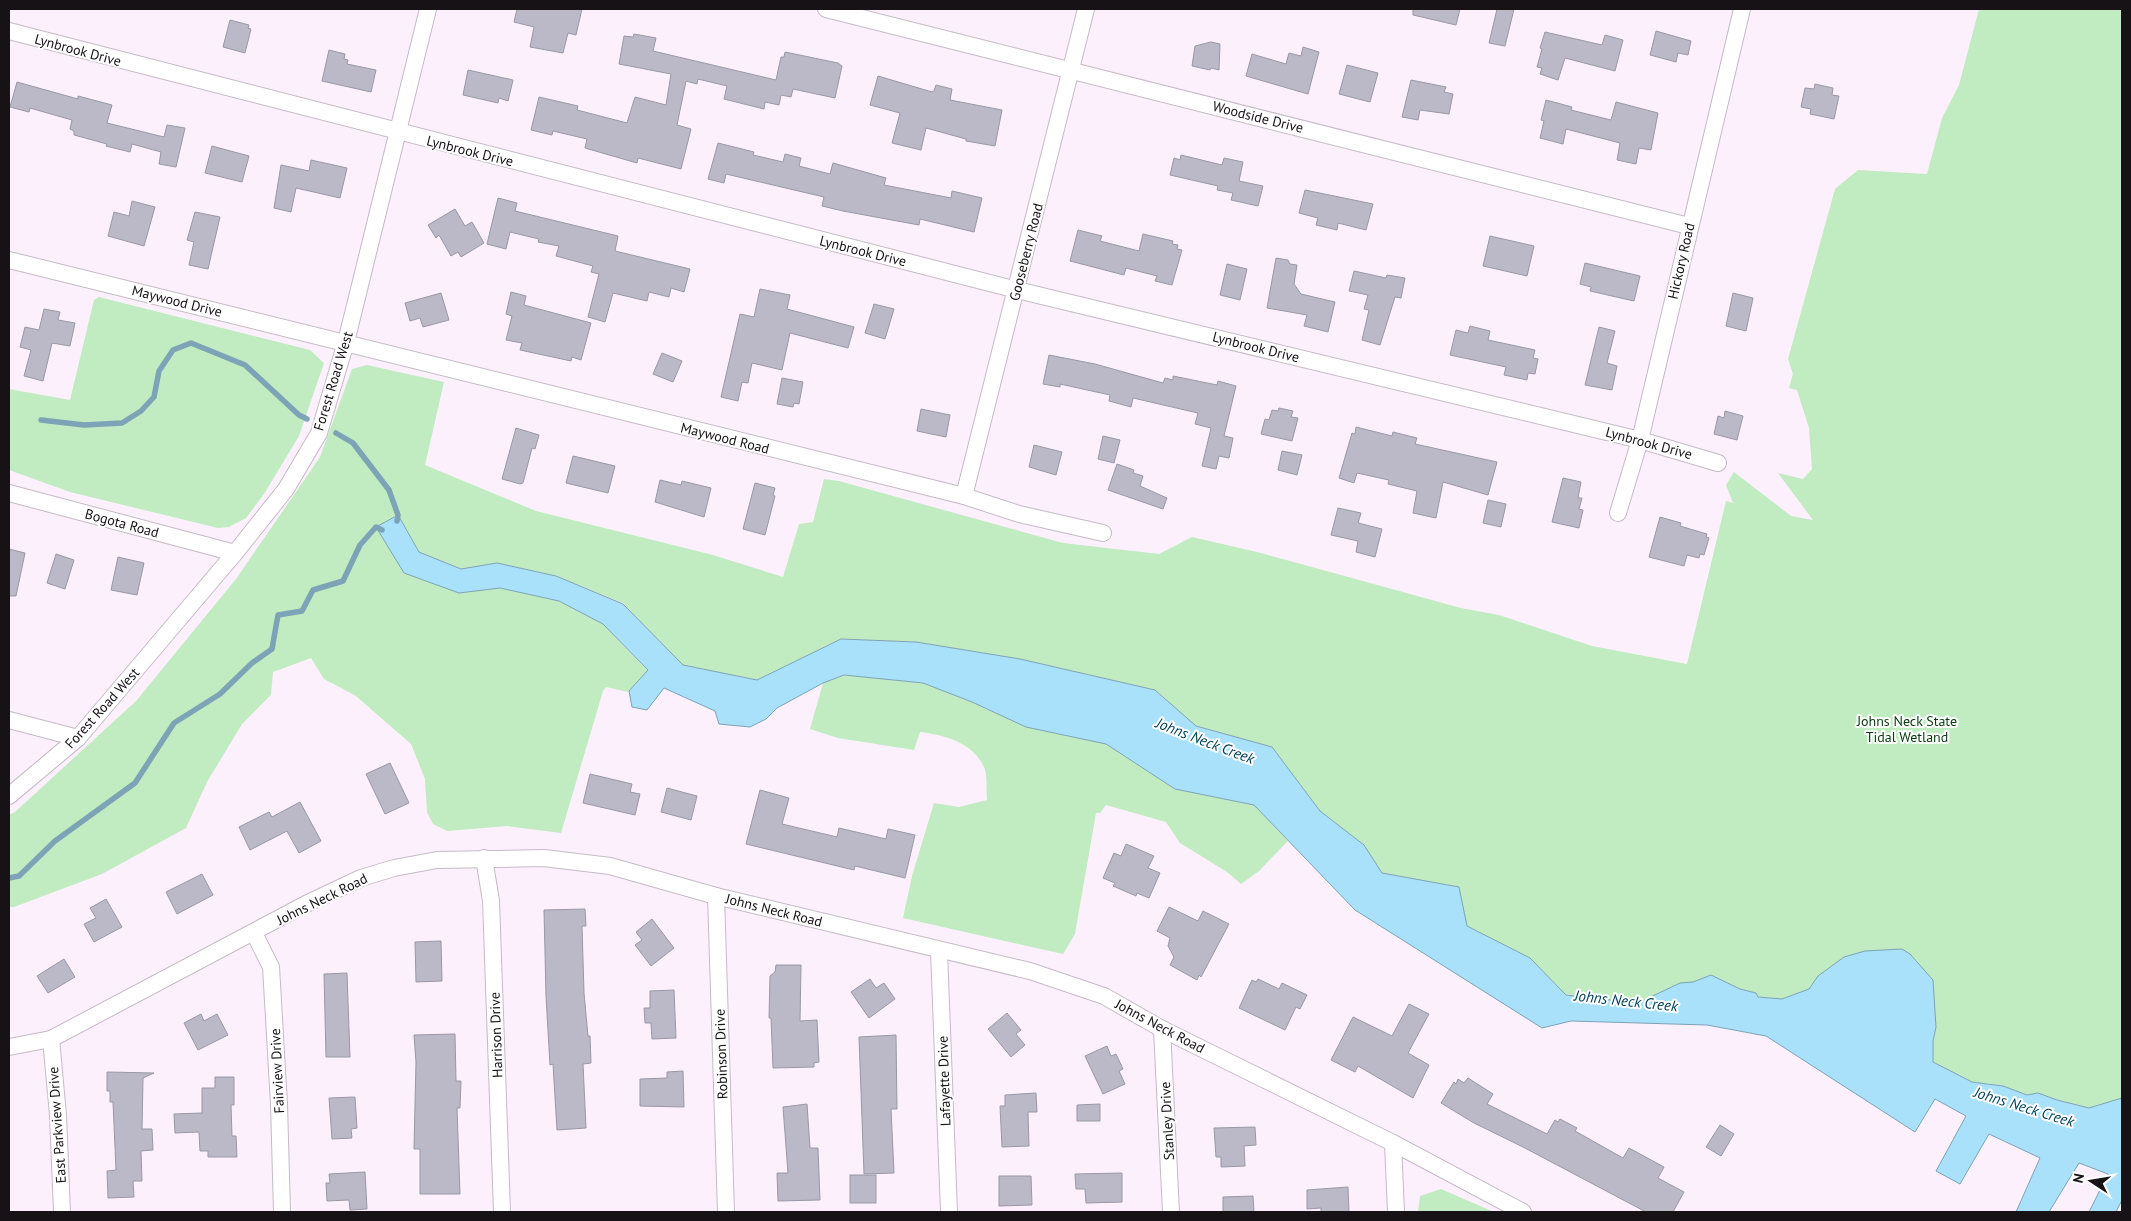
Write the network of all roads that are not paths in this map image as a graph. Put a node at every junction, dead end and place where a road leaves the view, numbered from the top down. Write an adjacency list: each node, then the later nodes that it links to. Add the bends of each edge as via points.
1 (428, 9): 7 (street, Forest Road West)
2 (826, 9): 6 (street, Woodside Drive)
3 (1086, 9): 6 (street, Gooseberry Road)
4 (1741, 9): 8 (street, Hickory Road)
5 (9, 32): 7 (street, Lynbrook Drive)
6 (1071, 70): 8 (street, Woodside Drive); 10 (street, Gooseberry Road)
7 (397, 133): 10 (street, Lynbrook Drive); 11 (street, Forest Road West)
8 (1690, 226): 12 (street, Hickory Road)
9 (9, 260): 11 (street, Maywood Drive)
10 (1017, 290): 12 (street, Lynbrook Drive); 15 (street, Gooseberry Road)
11 (346, 342): 15 (street, Maywood Road); 18 (street, Forest Road West, via 319,433 286,489)
12 (1640, 440): 13 (street, Lynbrook Drive); 16 (street, Hickory Road)
13 (1718, 463)
14 (9, 493): 18 (street, Bogota Road)
15 (964, 496): 17 (street, Maywood Road, via 1019,514)
16 (1618, 513)
17 (1104, 533)
18 (235, 553): 20 (street, Forest Road West)
19 (9, 720): 20 (street)
20 (78, 738): 21 (street, Forest Road West)
21 (9, 796)
22 (484, 858): 23 (street, Johns Neck Road, via 544,858 610,866); 24 (street, Johns Neck Road, via 437,860 362,878); 32 (street, Harrison Drive, via 491,901)
23 (716, 896): 25 (street, Johns Neck Road); 33 (street, Robinson Drive)
24 (254, 933): 27 (street, Johns Neck Road); 31 (street, Fairview Drive, via 271,967)
25 (939, 951): 26 (street, Johns Neck Road, via 1030,971 1104,996); 34 (street, Lafayette Drive)
26 (1162, 1029): 29 (street, Johns Neck Road); 35 (street, Stanley Drive)
27 (51, 1039): 28 (street, Johns Neck Road); 30 (street, East Parkview Drive)
28 (9, 1047)
29 (1393, 1143): 36 (street); 37 (street, Johns Neck Road)
30 (62, 1212)
31 (282, 1212)
32 (502, 1212)
33 (726, 1212)
34 (949, 1212)
35 (1171, 1212)
36 (1396, 1212)
37 (1523, 1212)

